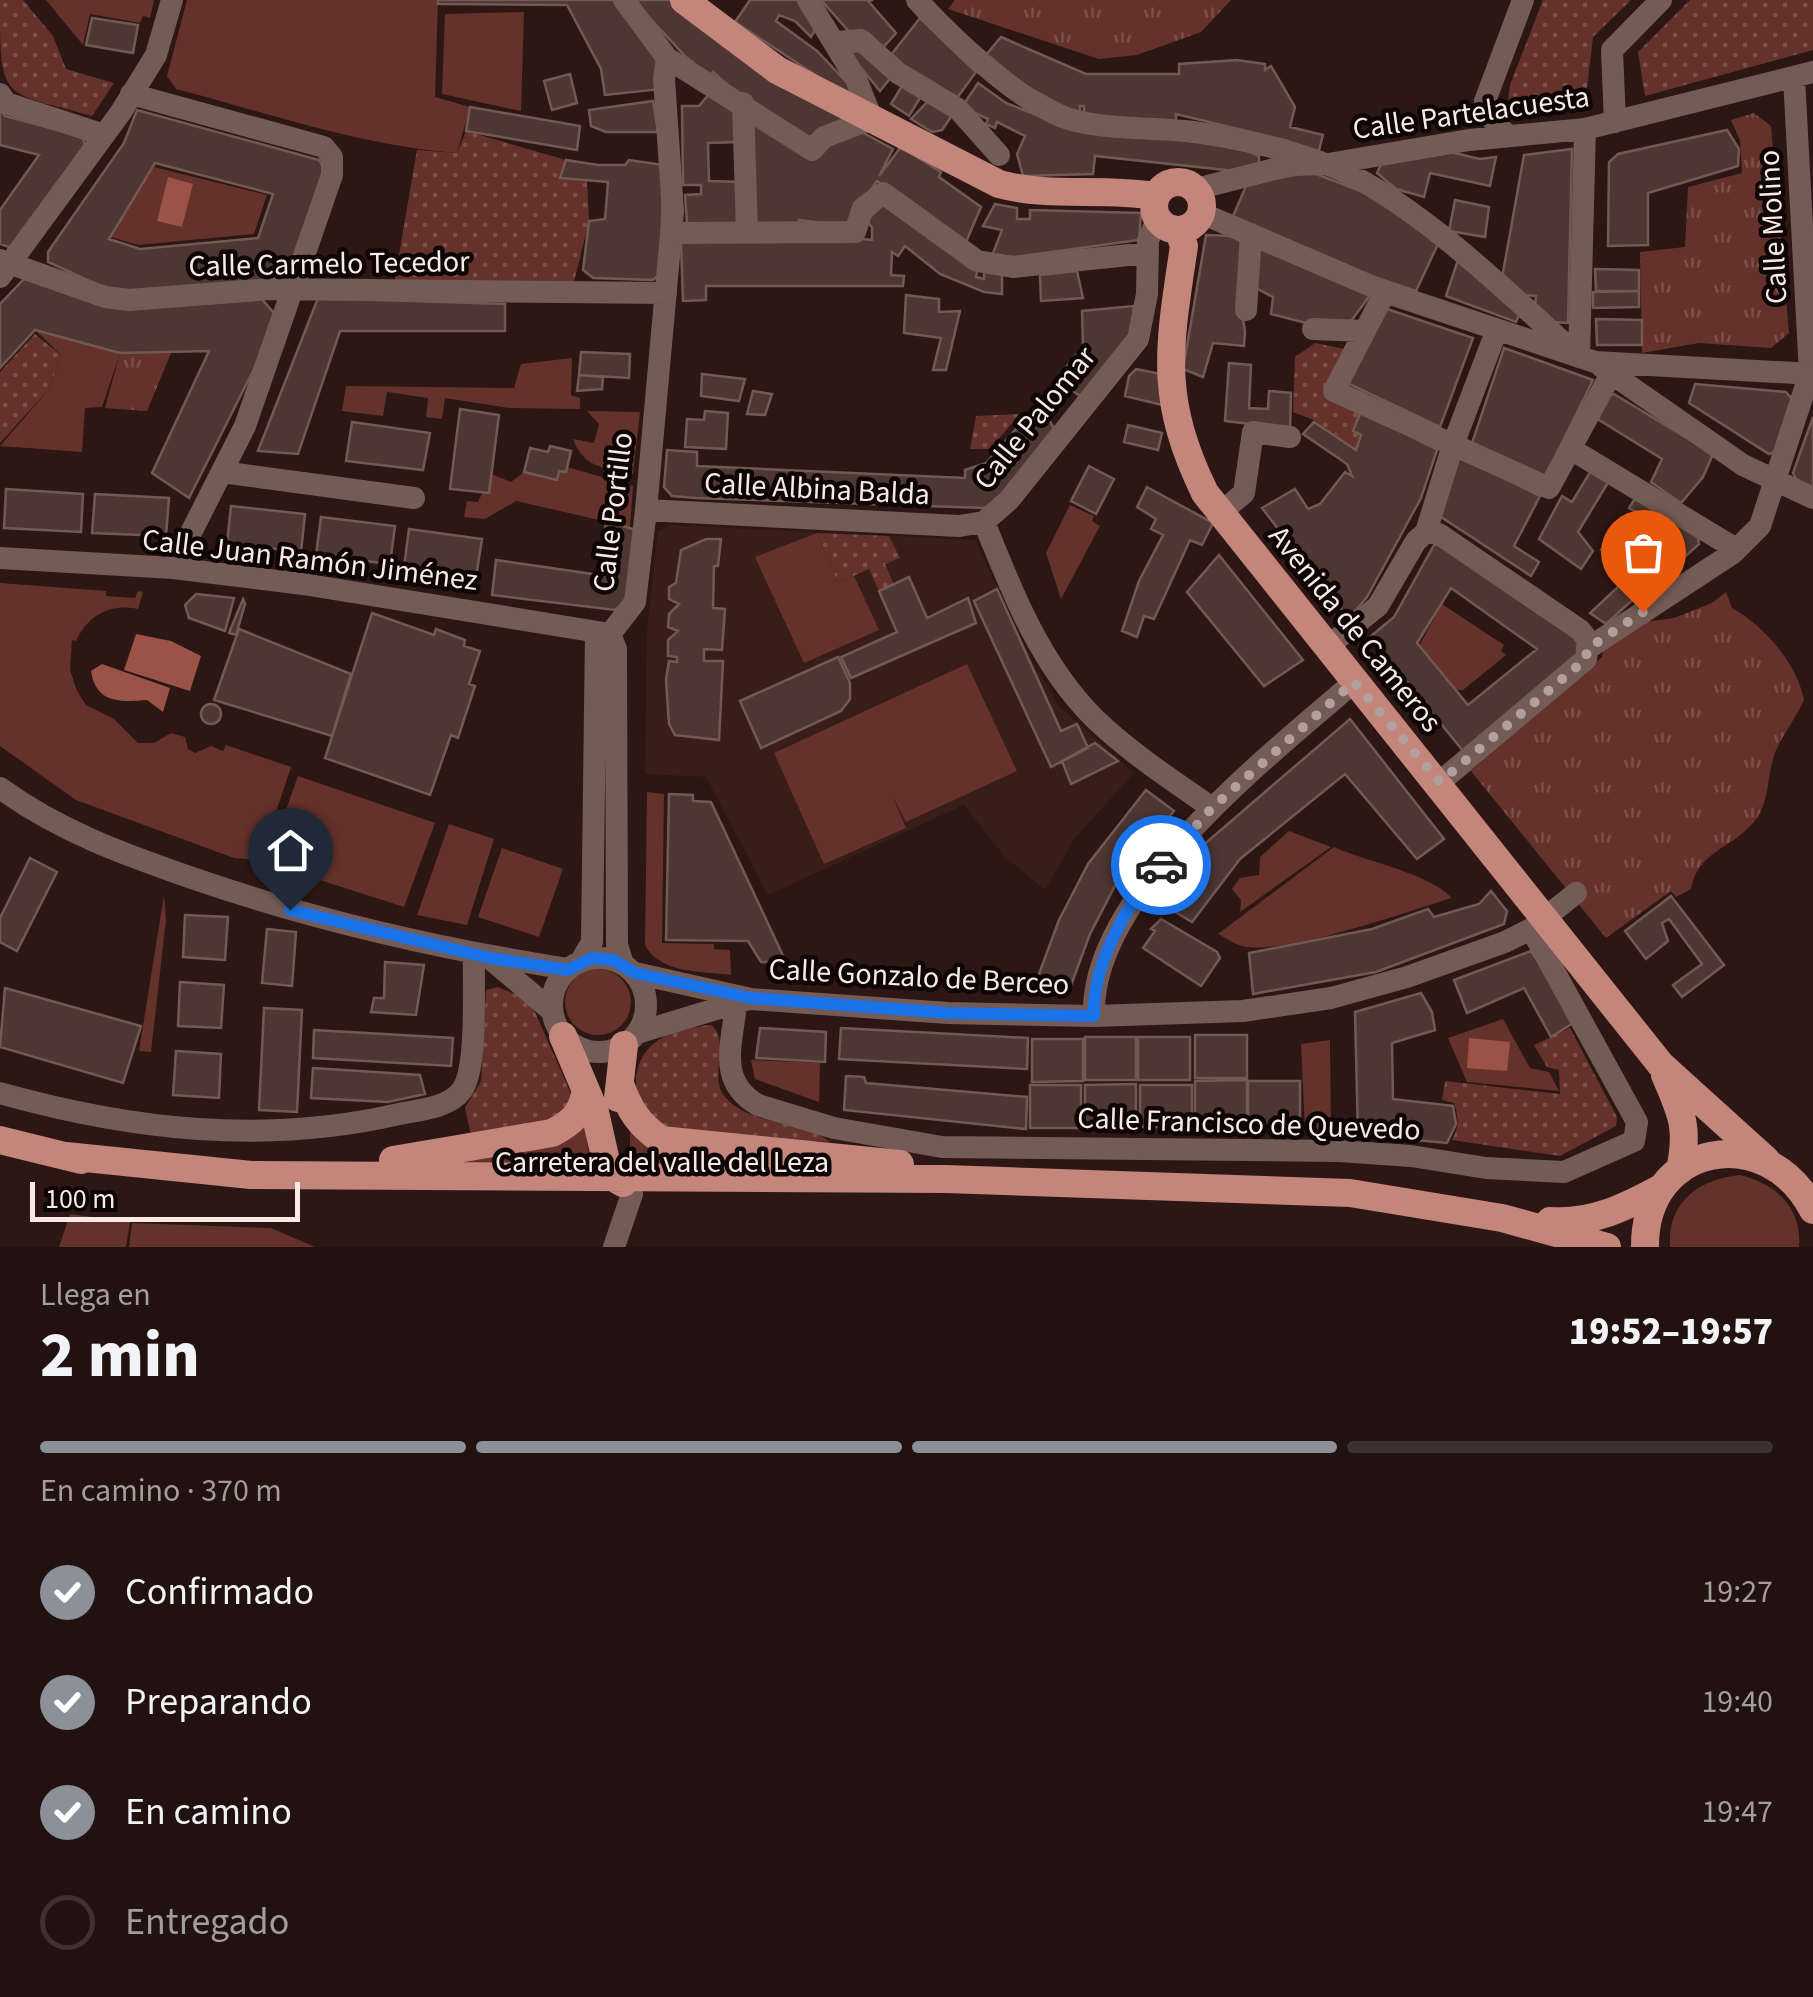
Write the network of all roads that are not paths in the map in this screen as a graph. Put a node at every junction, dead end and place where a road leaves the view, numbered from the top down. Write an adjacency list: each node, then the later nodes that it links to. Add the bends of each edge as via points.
1 (172, 0): 12 (street, via 156,55)
2 (624, 0): 9 (street)
3 (684, 0): 14 (main road, via 777,70)
4 (808, 0): 8 (street)
5 (1661, 0): 15 (street, via 1612,50)
6 (919, 1): 20 (street, via 980,63 1058,116 1200,133)
7 (1520, 6): 18 (street, via 1485,100)
8 (830, 45): 14 (street, via 859,85); 19 (street, via 861,40 898,73 958,110)
9 (667, 58): 13 (street); 23 (street, Calle Portillo)
10 (1803, 75): 15 (street, Calle Partelacuesta); 35 (street, Calle Molino)
11 (0, 94): 17 (street, via 6,103)
12 (131, 94): 17 (street); 27 (street, via 324,147 332,157 332,176)
13 (743, 103): 14 (street, via 812,150 824,137); 22 (street)
14 (872, 119): 21 (main road, via 999,184 1027,192 1123,190)
15 (1616, 122): 16 (street, Calle Partelacuesta)
16 (1585, 129): 18 (street, Calle Partelacuesta); 34 (street)
17 (104, 135): 26 (street)
18 (1508, 136): 20 (street, Calle Partelacuesta)
19 (999, 155)
20 (1328, 164): 21 (street, via 1290,165); 34 (street, Calle Partelacuesta, via 1384,195)
21 (1178, 210): 24 (street); 25 (street, Calle Palomar); 44 (main road, Avenida de Cameros, via 1184,246 1168,351 1170,394 1181,445)
22 (747, 232): 23 (street); 25 (street, via 856,232 863,208 883,193 977,261 1014,267)
23 (672, 233): 29 (street, Calle Portillo)
24 (1251, 234): 28 (street); 30 (street)
25 (1148, 253): 45 (street, Calle Palomar, via 1138,339)
26 (4, 267): 27 (street, Calle Carmelo Tecedor, via 129,300)
27 (294, 290): 29 (street, Calle Carmelo Tecedor); 39 (street)
28 (1385, 292): 32 (street); 33 (street)
29 (666, 293): 43 (street, Calle Portillo)
30 (1246, 310)
31 (1313, 329): 32 (street)
32 (1365, 331): 37 (street, via 1334,391)
33 (1496, 332): 34 (street); 37 (street)
34 (1595, 365): 35 (street); 38 (street); 40 (street)
35 (1812, 374): 40 (street)
36 (1290, 437): 44 (street, via 1253,432 1244,493)
37 (1452, 445): 38 (street, via 1549,488); 46 (street)
38 (1571, 448): 47 (street)
39 (222, 472): 41 (street); 49 (street)
40 (1772, 481): 42 (street); 47 (street, via 1760,526)
41 (414, 498)
42 (1813, 498)
43 (646, 510): 45 (street, Calle Albina Balda); 50 (street, Calle Portillo, via 635,602)
44 (1220, 514): 51 (main road, Avenida de Cameros)
45 (984, 522): 56 (street, Calle Palomar, via 1014,598 1060,676 1092,716)
46 (1426, 532): 51 (street, via 1378,606); 52 (street, via 1439,534 1580,630)
47 (1736, 549): 52 (street)
48 (0, 558): 49 (street, Calle Juan Ramón Jiménez)
49 (172, 568): 50 (street, Calle Juan Ramón Jiménez)
50 (603, 633): 60 (street, Calle Portillo, via 592,942); 61 (street, Calle Portillo, via 616,649 617,945)
51 (1326, 648): 53 (main road, Avenida de Cameros)
52 (1587, 649): 54 (street, via 1586,659)
53 (1354, 682): 54 (main road, Avenida de Cameros); 56 (street)
54 (1440, 782): 58 (main road, Avenida de Cameros)
55 (0, 788): 59 (street, via 32,812 126,856 290,910)
56 (1212, 808): 64 (street, via 1127,914 1102,963)
57 (1576, 893): 58 (street, Calle Gonzalo de Berceo)
58 (1539, 923): 64 (street, Calle Gonzalo de Berceo, via 1407,977 1331,998 1244,1011); 67 (street, Calle Francisco de Quevedo, via 1637,1122 1634,1141 1564,1172 1339,1152 942,1147 884,1139 741,1095 730,1076); 68 (main road, Avenida de Cameros)
59 (482, 956): 60 (street); 65 (street); 71 (street, via 468,1072 455,1098 441,1105 354,1124 226,1132 155,1127)
60 (575, 965): 61 (street, via 602,958); 65 (street, via 554,988)
61 (629, 968): 62 (street, Calle Gonzalo de Berceo); 66 (street, via 647,1003)
62 (743, 1001): 63 (street, Calle Gonzalo de Berceo); 64 (street, Calle Gonzalo de Berceo); 67 (street, Calle Francisco de Quevedo)
63 (700, 1012): 66 (street, Calle Gonzalo de Berceo); 67 (street, via 726,1024)
64 (1094, 1016)
65 (558, 1024): 66 (street, via 574,1045 599,1052); 70 (main road)
66 (631, 1039): 69 (main road)
67 (732, 1040)
68 (1661, 1065): 74 (main road); 77 (main road, via 1686,1138)
69 (620, 1084): 76 (main road); 79 (main road, via 629,1109 661,1140)
70 (586, 1092): 75 (main road, via 572,1123 552,1133 462,1151 375,1163); 76 (main road)
71 (0, 1093)
72 (0, 1140): 73 (main road, Carretera del valle del Leza)
73 (66, 1156): 75 (main road, Carretera del valle del Leza); 81 (main road, Carretera del valle del Leza, via 192,1182)
74 (1776, 1166): 77 (main road, Carretera del valle del Leza, via 1722,1154); 78 (main road, Carretera del valle del Leza); 84 (main road, via 1802,1189)
75 (156, 1167): 76 (main road, Carretera del valle del Leza, via 250,1174)
76 (609, 1175): 79 (main road, Carretera del valle del Leza); 81 (main road, via 598,1184 473,1184); 83 (main road, via 625,1185 763,1184)
77 (1671, 1178): 85 (main road, Carretera del valle del Leza, via 1623,1208 1575,1222); 88 (main road, via 1650,1208)
78 (1813, 1178)
79 (1120, 1183): 80 (main road, Carretera del valle del Leza)
80 (1260, 1190): 83 (main road, Carretera del valle del Leza); 85 (main road, Carretera del valle del Leza, via 1350,1193)
81 (438, 1194): 82 (main road, Carretera del valle del Leza)
82 (632, 1194): 83 (main road, Carretera del valle del Leza); 86 (street)
83 (823, 1195)
84 (1813, 1210)
85 (1502, 1218): 87 (main road, Carretera del valle del Leza)
86 (614, 1247)
87 (1607, 1247)
88 (1644, 1247)

